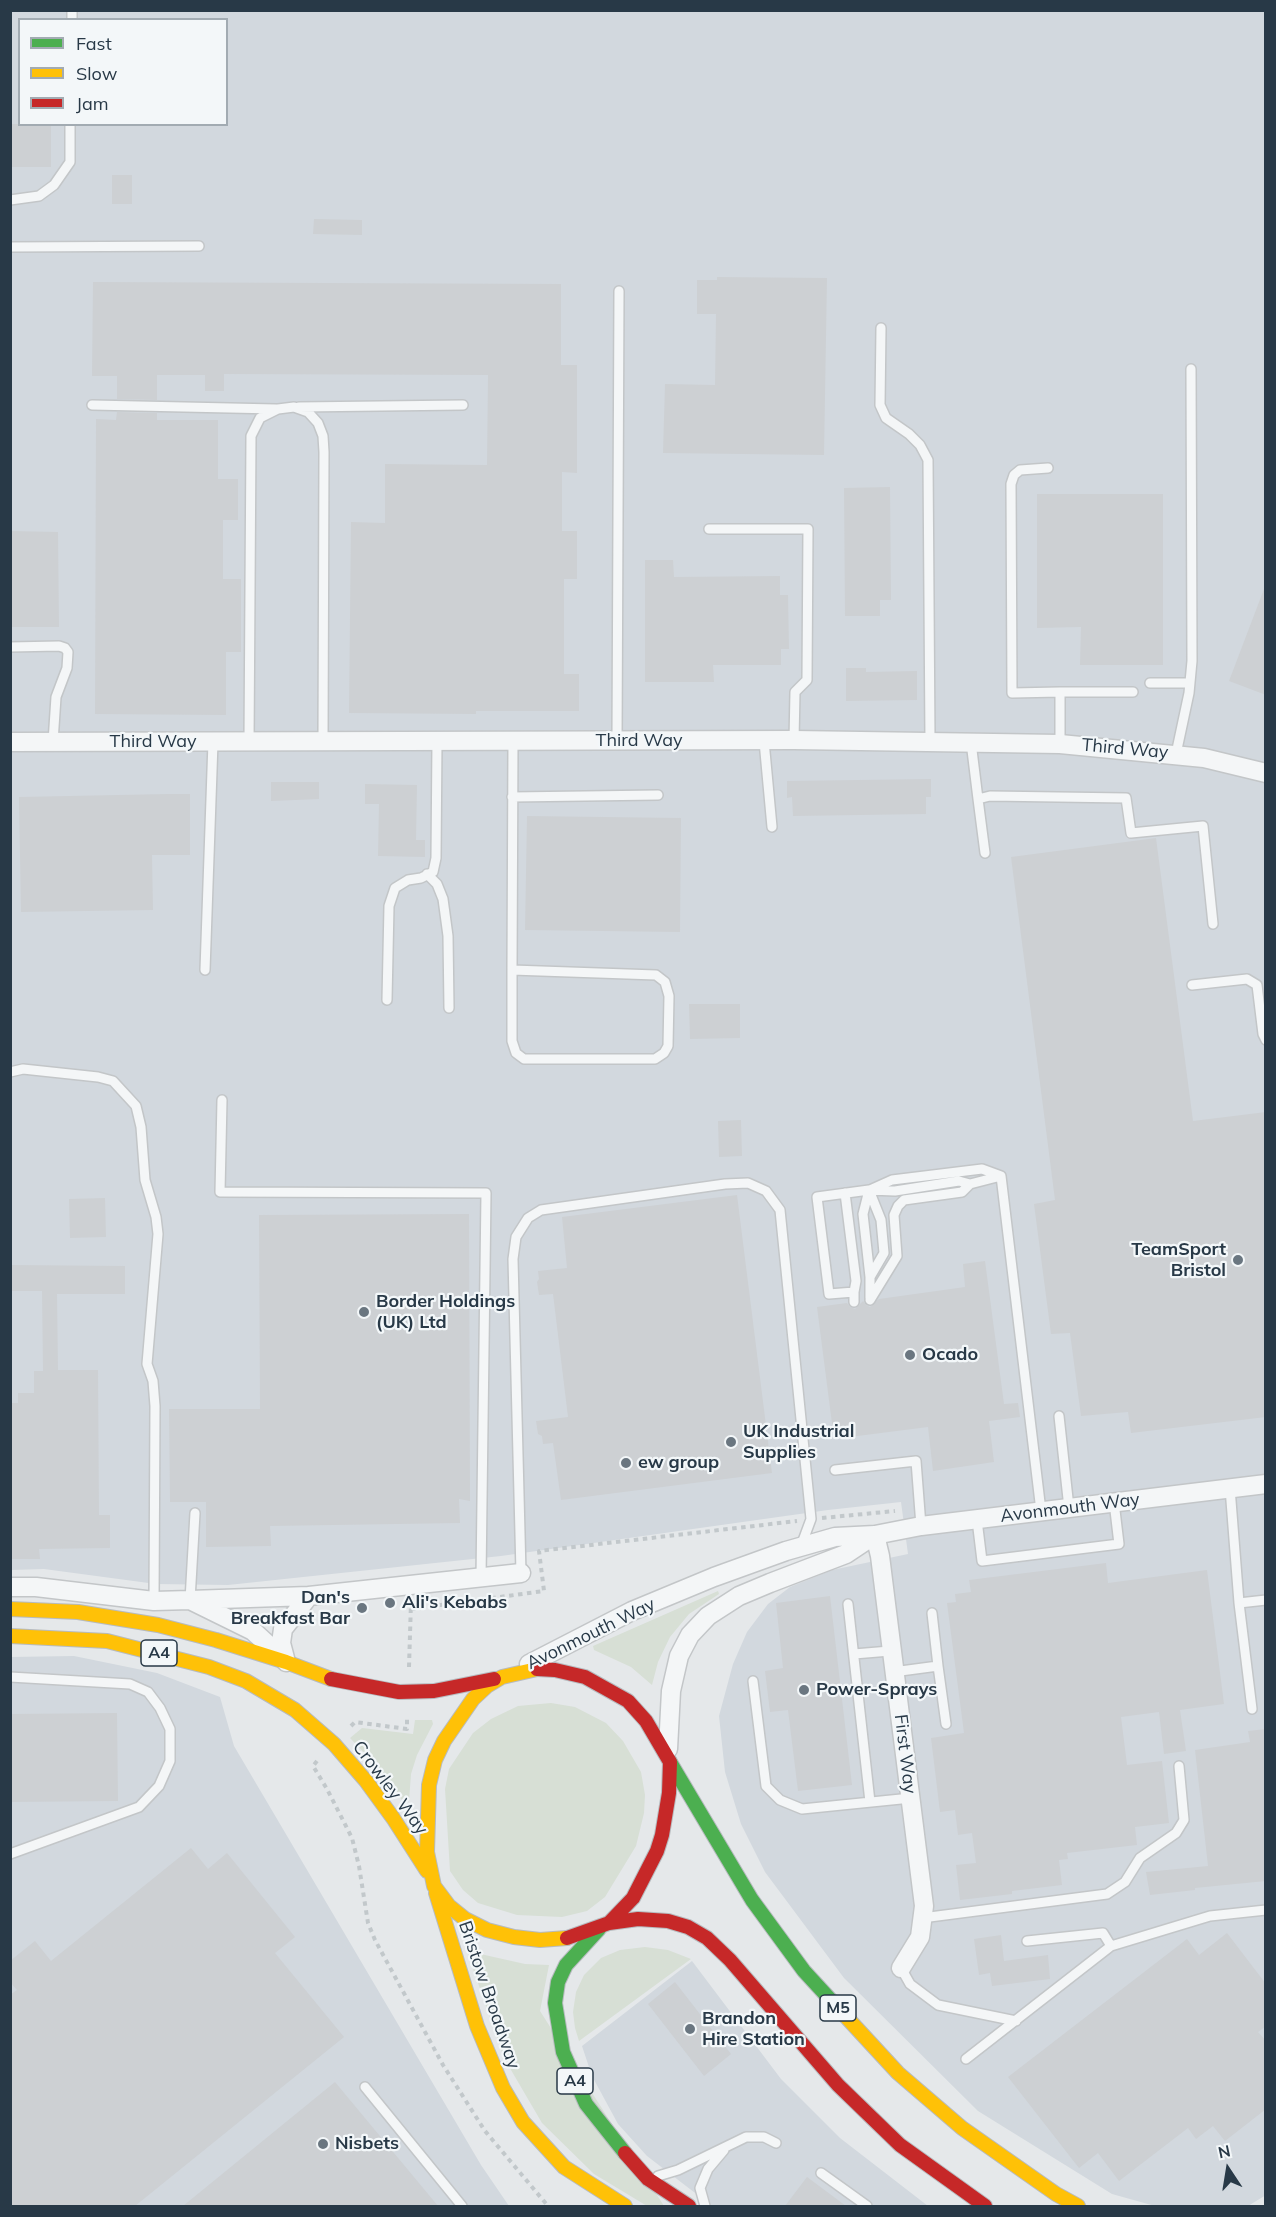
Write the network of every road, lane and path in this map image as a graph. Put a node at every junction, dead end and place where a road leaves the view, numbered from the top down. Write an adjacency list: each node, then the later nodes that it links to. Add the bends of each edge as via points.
1 (70, 126): 2 (lane, via 70,162 54,185 39,196)
2 (10, 200)
3 (199, 246): 4 (lane)
4 (10, 247)
5 (619, 291): 19 (lane)
6 (881, 328): 25 (lane, via 880,405 886,418 920,445 928,460)
7 (1191, 369): 16 (lane)
8 (92, 405): 11 (lane)
9 (463, 405): 10 (lane)
10 (294, 407): 11 (lane); 21 (lane, via 308,412 323,436)
11 (278, 409): 29 (lane, via 260,418 250,436)
12 (1048, 468): 17 (lane, via 1020,470 1012,479 1012,693)
13 (710, 529): 20 (lane, via 808,530 807,680 795,692)
14 (10, 647): 27 (lane, via 59,646 68,652 67,668 56,697)
15 (1150, 683): 16 (lane)
16 (1190, 683): 32 (lane)
17 (1060, 692): 18 (lane); 31 (lane)
18 (1133, 692)
19 (617, 740): 23 (street, Third Way); 24 (street, Third Way)
20 (794, 740): 24 (street, Third Way); 25 (street, Third Way)
21 (322, 741): 22 (street, Third Way); 29 (street, Third Way)
22 (437, 741): 23 (street, Third Way); 39 (lane, via 436,858 433,872)
23 (513, 741): 35 (lane)
24 (764, 741): 37 (lane)
25 (930, 741): 30 (street, Third Way)
26 (10, 742): 27 (street, Third Way)
27 (53, 742): 28 (street, Third Way)
28 (213, 742): 29 (street, Third Way); 41 (lane)
29 (249, 742)
30 (971, 742): 31 (street, Third Way); 36 (lane)
31 (1060, 744): 32 (street, Third Way)
32 (1176, 754): 33 (street, Third Way)
33 (1266, 773)
34 (658, 795): 35 (lane)
35 (512, 797): 42 (lane)
36 (978, 799): 38 (lane); 40 (lane, via 1126,798 1131,833 1203,826)
37 (772, 827)
38 (985, 853)
39 (427, 874): 44 (lane, via 395,888 389,906); 45 (lane, via 443,898 448,936)
40 (1213, 924)
41 (206, 970)
42 (512, 970): 42 (lane, via 512,1041 516,1053 524,1059 655,1059 668,1046 669,996 665,982 656,975)
43 (1192, 985): 46 (lane, via 1247,980 1257,985)
44 (387, 1000)
45 (448, 1008)
46 (1266, 1040)
47 (10, 1072): 76 (lane, via 23,1069 98,1077 112,1081 136,1106 145,1180 158,1234 147,1364 155,1406)
48 (222, 1100): 71 (lane, via 220,1192 486,1193)
49 (1001, 1176): 50 (lane); 51 (lane, via 982,1169 892,1180); 62 (lane)
50 (970, 1184): 51 (lane, via 959,1181 895,1191); 53 (lane, via 962,1192 904,1200 894,1215 897,1256 870,1300)
51 (869, 1190): 52 (lane); 53 (lane, via 863,1214); 53 (lane, via 881,1220 884,1253)
52 (845, 1193): 54 (lane); 54 (lane, via 817,1197 829,1294)
53 (870, 1277)
54 (854, 1292): 55 (lane)
55 (854, 1302)
56 (1059, 1416): 61 (lane)
57 (835, 1470): 66 (lane, via 916,1461)
58 (1266, 1484): 59 (street, Avonmouth Way)
59 (1230, 1488): 60 (street, Avonmouth Way); 77 (lane)
60 (1114, 1502): 61 (street, Avonmouth Way); 65 (lane, via 1119,1544 982,1561)
61 (1069, 1508): 62 (street, Avonmouth Way)
62 (1041, 1511): 65 (street, Avonmouth Way)
63 (195, 1513): 74 (lane)
64 (811, 1519): 67 (path, via 895,1510); 69 (lane); 70 (lane, via 780,1210 766,1191 748,1183 725,1184 541,1210 528,1218 516,1237 513,1259); 80 (path, via 539,1551 544,1591)
65 (978, 1520): 66 (street, Avonmouth Way)
66 (921, 1526): 67 (street, Avonmouth Way)
67 (897, 1530): 68 (street, Avonmouth Way)
68 (875, 1534): 69 (street, Avonmouth Way, via 835,1537); 83 (street, First Way); 93 (street, Avonmouth Way, via 846,1554 739,1596 698,1626 685,1643 674,1675)
69 (801, 1546): 88 (street, Avonmouth Way, via 632,1611)
70 (521, 1573): 71 (street)
71 (481, 1578): 73 (street)
72 (10, 1587): 76 (street)
73 (309, 1596): 74 (street); 85 (street, via 283,1629 281,1643)
74 (190, 1600): 76 (street); 85 (street, via 253,1631)
75 (1266, 1600): 77 (lane)
76 (154, 1601)
77 (1239, 1603): 91 (lane)
78 (848, 1604): 84 (lane)
79 (10, 1608): 85 (highway, A4, via 78,1612 158,1625)
80 (411, 1609)
81 (932, 1613): 86 (lane)
82 (10, 1636): 99 (highway, Crowley Way / A4, via 107,1641 198,1664 246,1681 295,1710 340,1750 393,1818)
83 (890, 1651): 84 (lane); 87 (street, First Way)
84 (854, 1654): 97 (lane)
85 (286, 1662): 88 (highway, A4, via 338,1682 399,1692 434,1691)
86 (938, 1666): 87 (lane); 92 (lane)
87 (894, 1672): 96 (street, First Way)
88 (508, 1675): 93 (highway, via 537,1669 572,1672 615,1692 638,1710); 99 (highway, via 473,1699 435,1760 427,1806 427,1852)
89 (10, 1677): 98 (lane, via 130,1684 148,1692 170,1730 170,1761 159,1786 139,1806)
90 (753, 1681): 97 (lane, via 766,1786 780,1800 802,1809)
91 (1252, 1709)
92 (946, 1724)
93 (669, 1759): 102 (highway, via 667,1814 657,1851 633,1898); 122 (highway, M5, via 752,1900 804,1971 898,2073 935,2105 962,2128)
94 (313, 1766): 115 (path, via 352,1838 368,1923 375,1940 443,2065 485,2131)
95 (1179, 1766): 101 (lane, via 1184,1820 1176,1833 1140,1858 1125,1882 1107,1894)
96 (911, 1798): 97 (lane); 101 (street, First Way, via 924,1906)
97 (870, 1802)
98 (10, 1854)
99 (432, 1881): 102 (highway, via 449,1906 465,1919 514,1937 564,1939); 113 (highway, Bristow Broadway / A4, via 477,2026 503,2088 522,2122 541,2144)
100 (1266, 1910): 104 (lane, via 1210,1916)
101 (922, 1918): 105 (street, First Way, via 920,1937)
102 (605, 1926): 112 (highway, A4, via 566,1965 558,1982 558,2026 563,2052 586,2104); 121 (highway, via 638,1919 668,1921 707,1938 838,2085 900,2145)
103 (1027, 1941): 104 (lane, via 1103,1933)
104 (1111, 1946): 106 (lane)
105 (901, 1968): 106 (lane, via 910,1984 938,2005)
106 (1016, 2021): 107 (lane)
107 (966, 2059)
108 (365, 2087): 114 (lane)
109 (776, 2143): 110 (lane, via 764,2137 746,2137)
110 (727, 2146): 112 (lane, via 678,2170); 119 (lane, via 708,2169 700,2188)
111 (821, 2173): 120 (lane)
112 (648, 2179): 118 (highway, A4)
113 (587, 2183): 116 (street); 117 (highway, Bristow Broadway / A4)
114 (462, 2206)
115 (548, 2206)
116 (591, 2206)
117 (625, 2206)
118 (689, 2206)
119 (705, 2206)
120 (867, 2206)
121 (985, 2206)
122 (1078, 2206)

